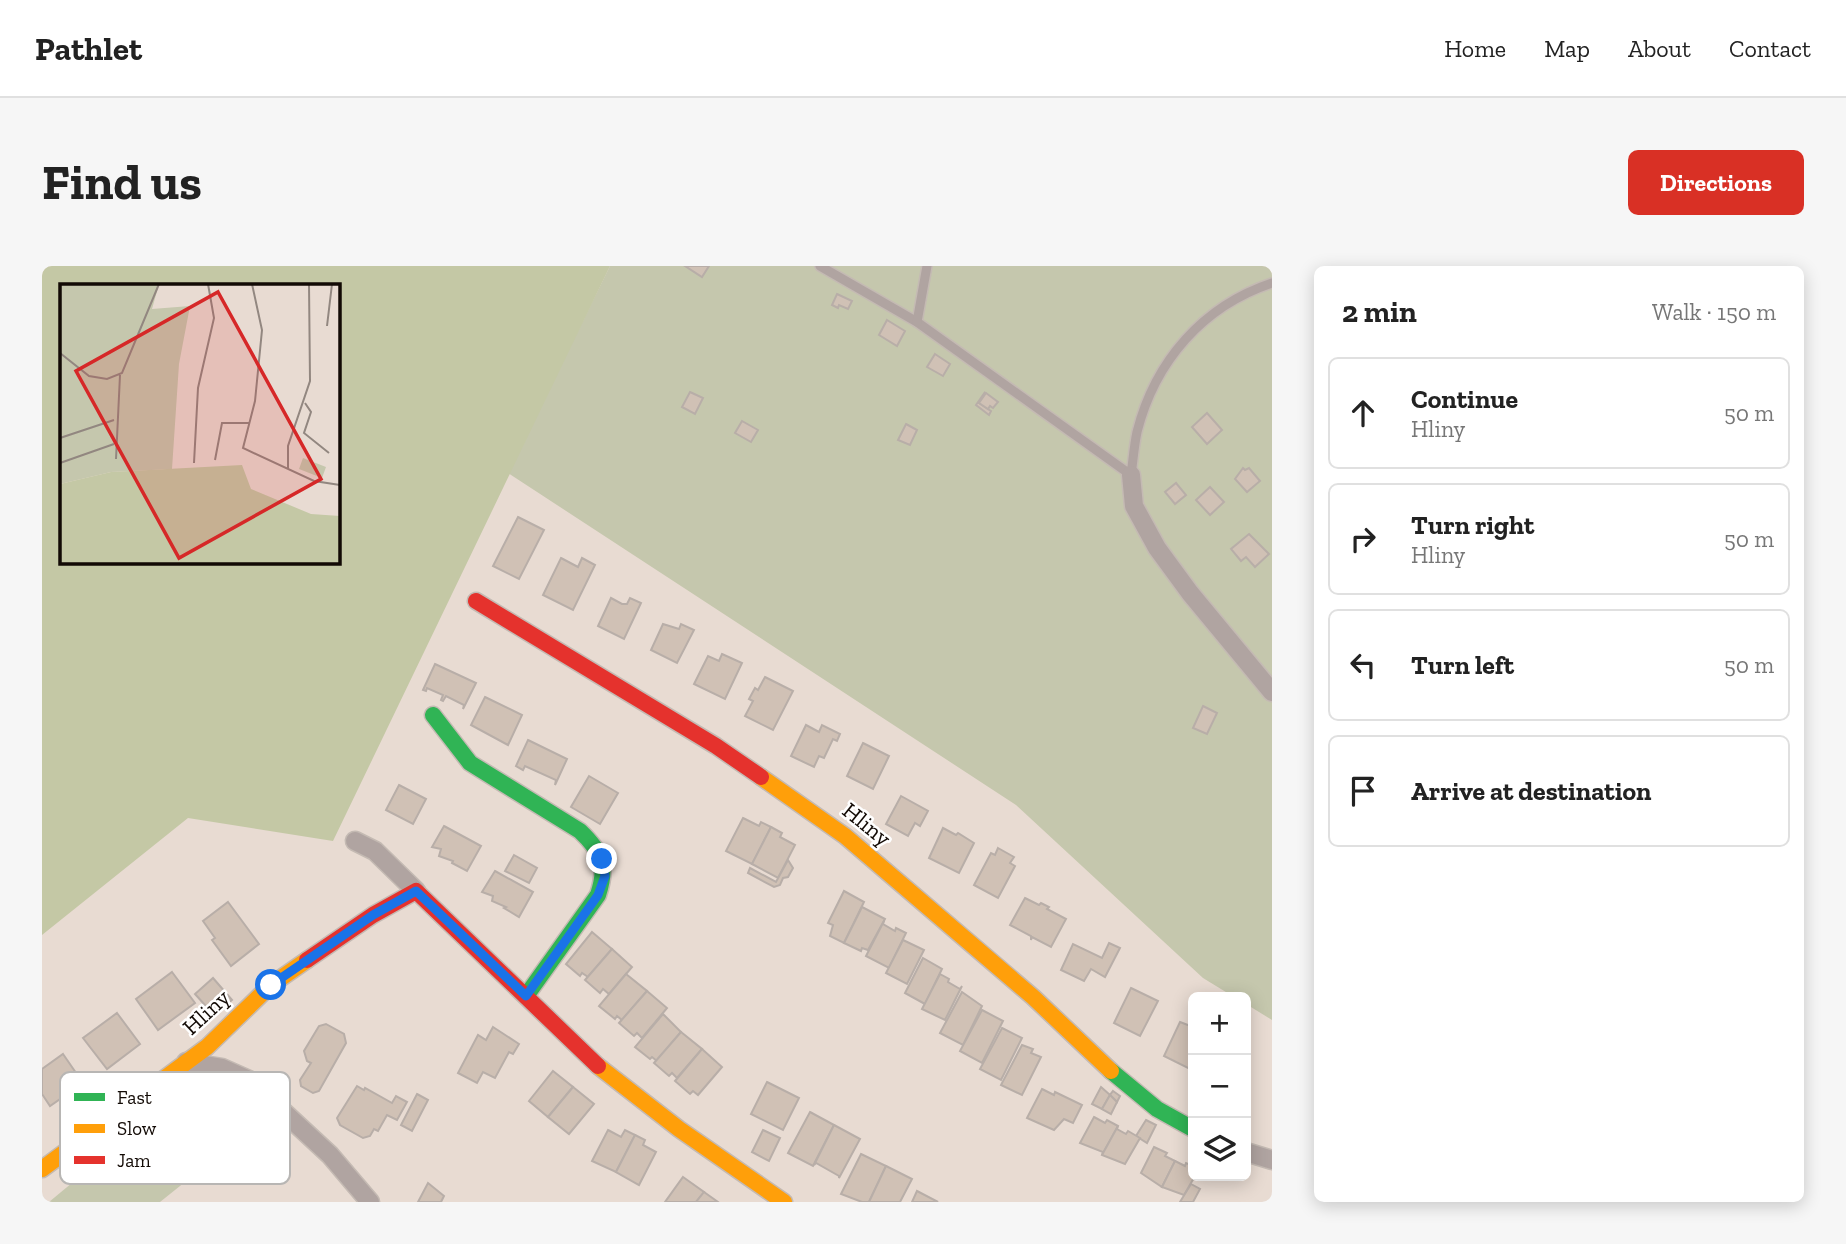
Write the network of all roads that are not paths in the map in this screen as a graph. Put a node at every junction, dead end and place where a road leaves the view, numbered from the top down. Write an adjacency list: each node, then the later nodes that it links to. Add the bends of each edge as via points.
1 (820, 266): 4 (lane)
2 (928, 266): 4 (lane)
3 (1272, 283): 5 (lane, via 1210,314 1178,349 1148,401 1137,433)
4 (917, 322): 5 (lane)
5 (1131, 475): 7 (street, via 1134,506 1157,548)
6 (477, 601): 16 (street, Hliny, via 716,746 827,822 1033,997 1128,1087)
7 (1272, 692)
8 (433, 715): 11 (street, via 470,763 580,831 596,845 602,859 605,876 598,895)
9 (355, 841): 10 (street, via 375,851)
10 (416, 891): 11 (street); 12 (street, Hliny, via 271,985)
11 (526, 996): 22 (street, via 619,1083)
12 (186, 1062): 13 (street, Hliny); 14 (street, Hliny)
13 (173, 1072)
14 (231, 1072)
15 (290, 1117): 21 (street, Hliny)
16 (1188, 1126)
17 (1251, 1154): 19 (street)
18 (60, 1156): 20 (street, Hliny)
19 (1272, 1160)
20 (42, 1169)
21 (370, 1202)
22 (784, 1202)

